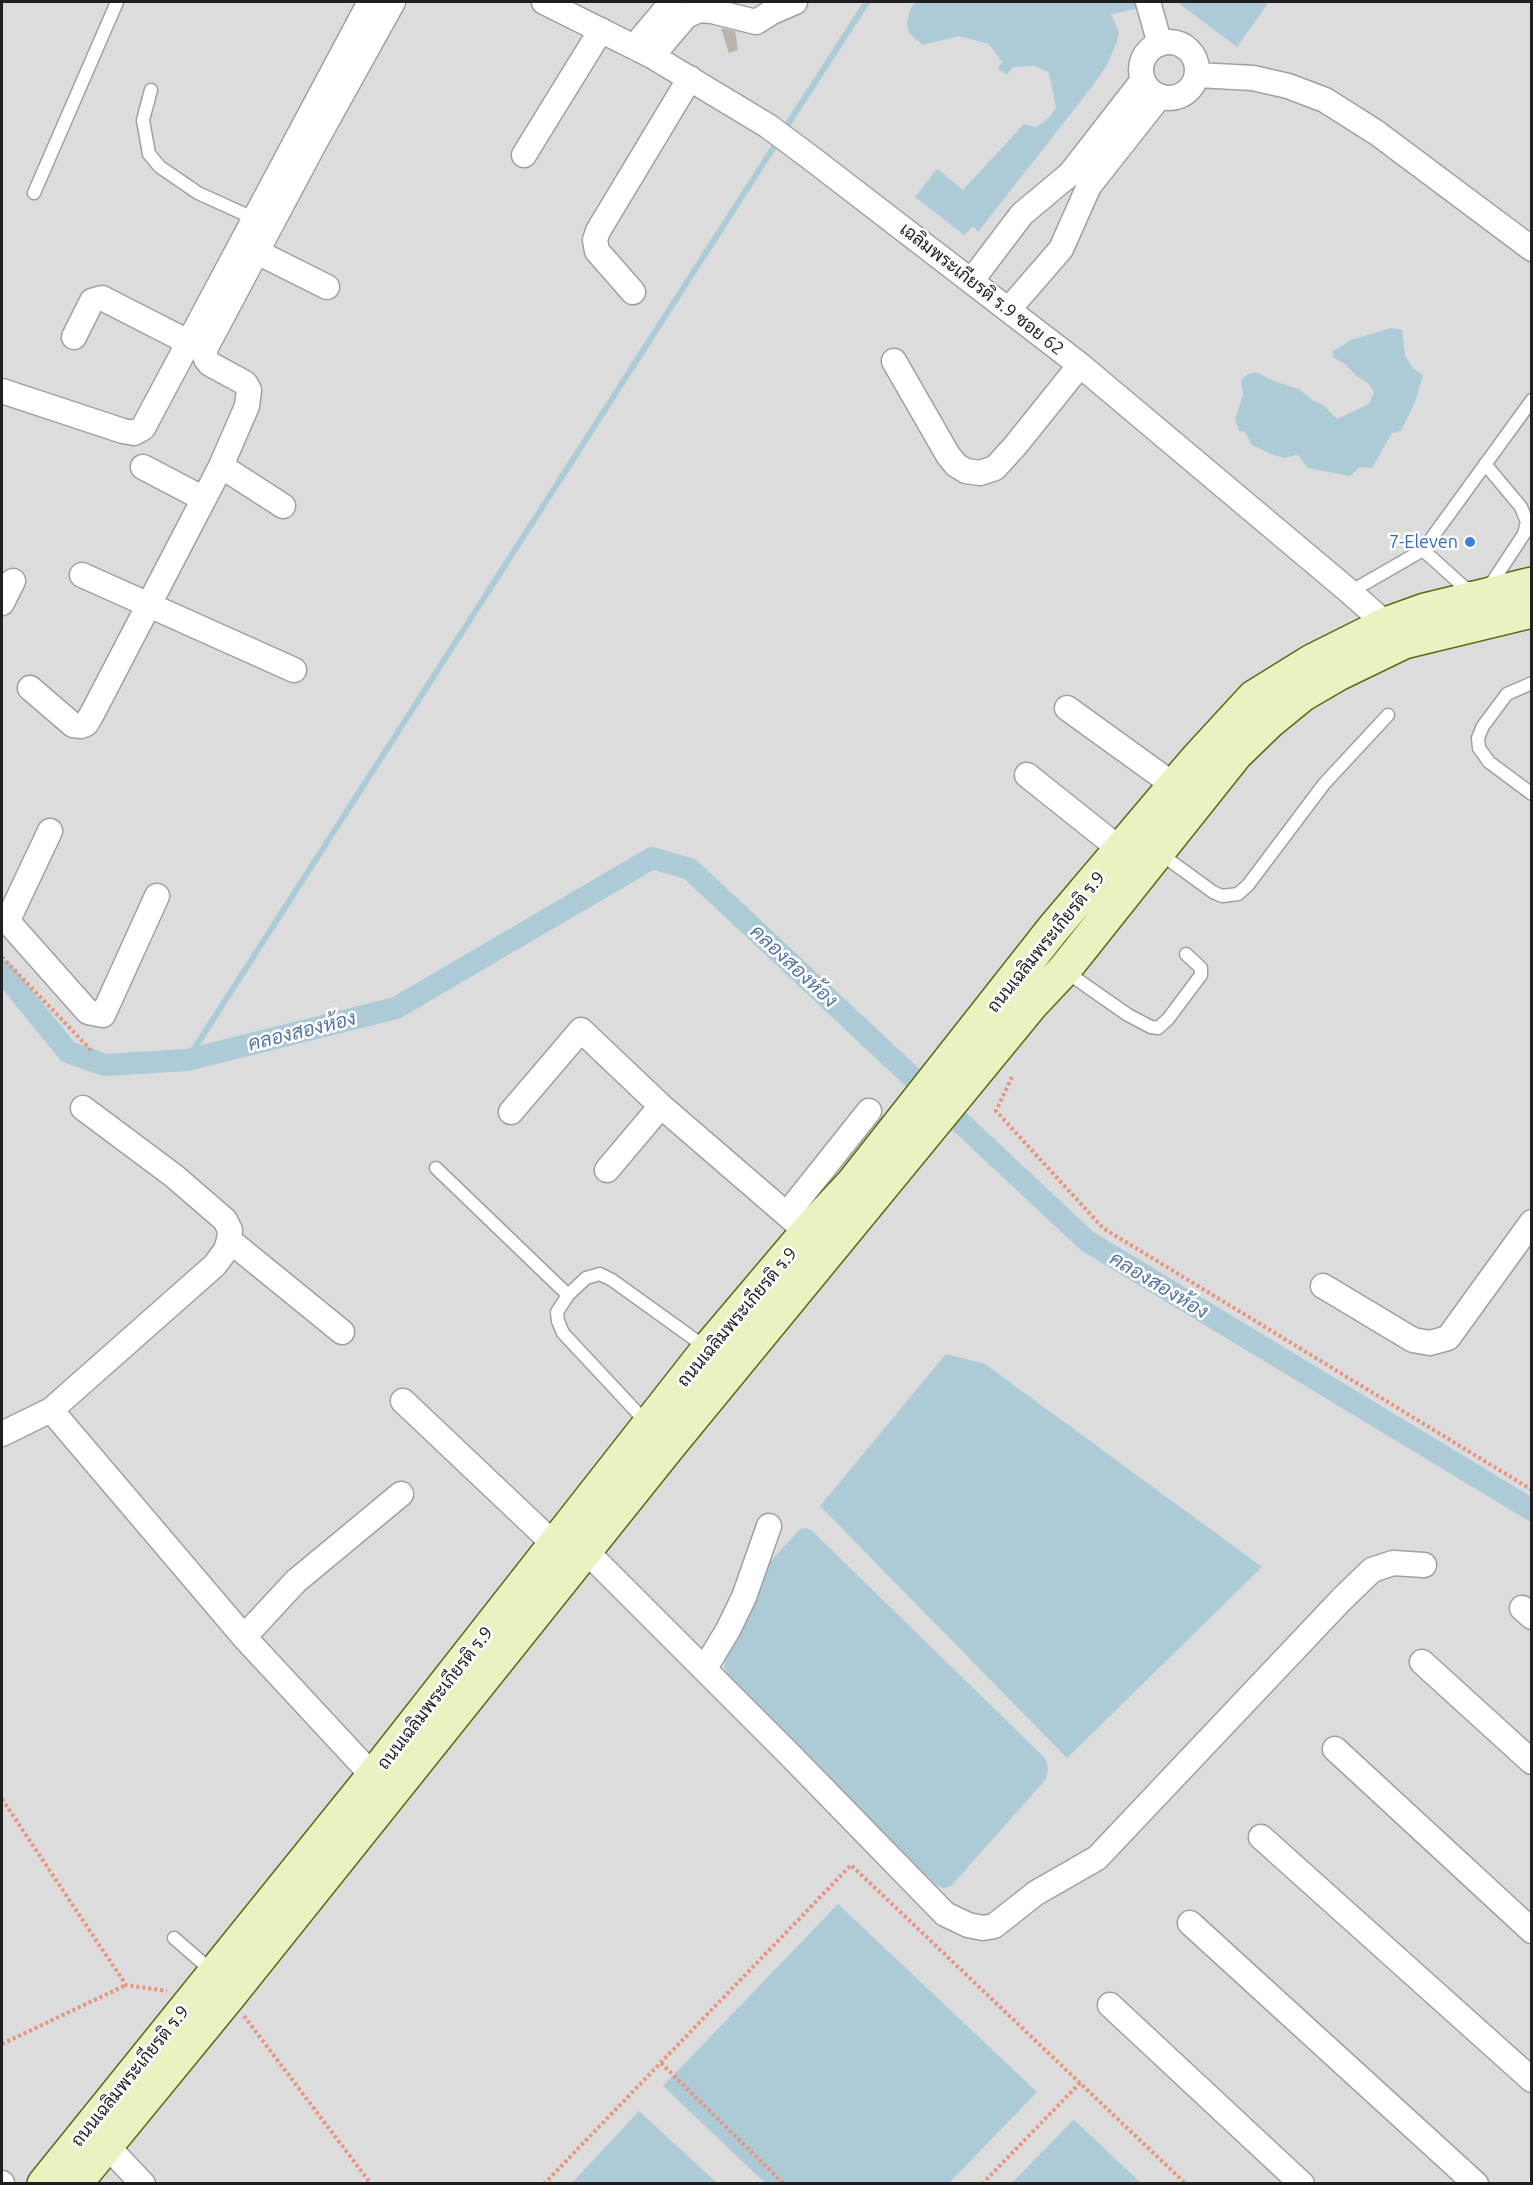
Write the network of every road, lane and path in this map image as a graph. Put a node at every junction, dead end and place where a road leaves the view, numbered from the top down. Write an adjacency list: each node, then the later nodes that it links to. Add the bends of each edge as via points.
1 (117, 2): 19 (lane)
2 (370, 2): 20 (street)
3 (393, 2): 22 (street)
4 (544, 2): 9 (street, เฉลิมพระเกียรติ ร.9 ซอย 62)
5 (672, 2): 11 (street)
6 (795, 2): 8 (street)
7 (1148, 4): 10 (street)
8 (767, 7): 11 (street, via 756,22 699,10)
9 (601, 30): 11 (street, เฉลิมพระเกียรติ ร.9 ซอย 62); 17 (street)
10 (1160, 44): 12 (street, via 1169,42 1187,49 1194,56); 14 (street, via 1145,56)
11 (643, 51): 13 (street, เฉลิมพระเกียรติ ร.9 ซอย 62)
12 (1197, 75): 16 (street, via 1179,96); 21 (street, via 1253,78 1325,100 1377,133)
13 (690, 78): 23 (street, เฉลิมพระเกียรติ ร.9 ซอย 62, via 768,126); 25 (street, via 595,240 597,251)
14 (1143, 80): 16 (street); 18 (street)
15 (151, 90): 20 (lane, via 143,120 149,154 160,167 198,193)
16 (1160, 96): 18 (street)
17 (524, 155)
18 (1079, 180): 23 (street, via 1023,214); 26 (street, via 1060,249)
19 (34, 193)
20 (254, 218): 28 (street)
21 (1532, 249)
22 (257, 252): 24 (street); 34 (street, via 204,351 210,364 245,383 249,390 244,414)
23 (972, 280): 26 (street, เฉลิมพระเกียรติ ร.9 ซอย 62)
24 (327, 287)
25 (633, 292)
26 (1009, 309): 30 (street, เฉลิมพระเกียรติ ร.9 ซอย 62)
27 (74, 337): 28 (street, via 92,301 102,298)
28 (188, 342): 31 (street, via 143,428 134,433)
29 (894, 361): 30 (street, via 948,455 966,471 980,473 994,468 1015,446)
30 (1080, 365): 42 (street, เฉลิมพระเกียรติ ร.9 ซอย 62)
31 (2, 391)
32 (1532, 400): 33 (lane)
33 (1485, 464): 38 (lane); 38 (lane, via 1521,507 1527,522 1524,534 1492,581 1475,590 1464,587)
34 (221, 466): 36 (street); 37 (street)
35 (143, 467): 36 (street)
36 (204, 499): 44 (street)
37 (283, 506)
38 (1423, 550): 42 (lane)
39 (82, 575): 44 (street)
40 (13, 581): 43 (street)
41 (1532, 584): 46 (main road, ถนนเฉลิมพระเกียรติ ร.9, via 1425,610)
42 (1350, 592): 46 (street, เฉลิมพระเกียรติ ร.9 ซอย 62)
43 (2, 603)
44 (148, 605): 47 (street); 49 (street, via 86,724 73,725)
45 (1532, 611): 46 (main road, ถนนเฉลิมพระเกียรติ ร.9)
46 (1395, 633): 53 (main road, ถนนเฉลิมพระเกียรติ ร.9, via 1312,661 1254,697); 57 (main road, ถนนเฉลิมพระเกียรติ ร.9, via 1302,695 1269,722 1236,754)
47 (294, 670)
48 (1532, 683): 54 (lane, via 1507,694 1478,738 1479,748 1489,762)
49 (30, 688)
50 (1067, 708): 53 (street)
51 (1388, 715): 57 (lane, via 1324,784 1238,894 1222,896 1213,892)
52 (1027, 774): 56 (street)
53 (1175, 786): 56 (main road, ถนนเฉลิมพระเกียรติ ร.9)
54 (1532, 794)
55 (50, 831): 59 (street)
56 (1121, 850): 63 (main road, ถนนเฉลิมพระเกียรติ ร.9, via 1053,929)
57 (1157, 851): 62 (main road, ถนนเฉลิมพระเกียรติ ร.9)
58 (157, 896): 59 (street, via 103,1015 88,1012)
59 (4, 918)
60 (1186, 954): 62 (lane, via 1201,968 1201,975 1158,1028 1128,1015)
61 (2, 957): 64 (path)
62 (1064, 970): 63 (main road, ถนนเฉลิมพระเกียรติ ร.9)
63 (1020, 996): 72 (main road, ถนนเฉลิมพระเกียรติ ร.9)
64 (92, 1051)
65 (1011, 1077): 84 (path, via 996,1111 1103,1228)
66 (661, 1106): 69 (street, via 581,1030); 71 (street); 73 (street)
67 (83, 1108): 74 (street, via 174,1176)
68 (869, 1111): 73 (street)
69 (512, 1112)
70 (436, 1168): 77 (lane)
71 (607, 1170)
72 (863, 1191): 73 (main road, ถนนเฉลิมพระเกียรติ ร.9); 79 (main road, ถนนเฉลิมพระเกียรติ ร.9)
73 (797, 1223): 79 (main road, ถนนเฉลิมพระเกียรติ ร.9)
74 (228, 1230): 78 (street); 81 (street, via 226,1250 215,1265)
75 (1528, 1234): 76 (street, via 1448,1338 1430,1343 1413,1340)
76 (1323, 1286)
77 (568, 1295): 79 (lane, via 586,1278 600,1274); 83 (lane, via 556,1312 563,1333)
78 (342, 1332)
79 (721, 1358): 83 (main road, ถนนเฉลิมพระเกียรติ ร.9)
80 (403, 1401): 87 (street)
81 (51, 1410): 82 (street); 89 (street)
82 (2, 1434)
83 (659, 1436): 87 (main road, ถนนเฉลิมพระเกียรติ ร.9)
84 (1532, 1490)
85 (401, 1494): 89 (street, via 296,1581)
86 (769, 1526): 91 (street, via 744,1597)
87 (571, 1548): 91 (street); 94 (main road, ถนนเฉลิมพระเกียรติ ร.9); 101 (main road, ถนนเฉลิมพระเกียรติ ร.9)
88 (1424, 1565): 91 (street, via 1393,1563 1372,1570 1097,1858 1036,1893 994,1926 983,1928 945,1914)
89 (244, 1637): 94 (street)
90 (1422, 1662): 93 (street)
91 (705, 1668)
92 (1335, 1749): 98 (street)
93 (1532, 1762)
94 (374, 1776): 101 (main road, ถนนเฉลิมพระเกียรติ ร.9)
95 (2, 1799): 100 (path)
96 (1261, 1837): 105 (street)
97 (1190, 1923): 117 (street)
98 (1532, 1931)
99 (174, 1938): 101 (lane)
100 (126, 1985): 101 (path); 103 (path)
101 (212, 1988): 107 (main road, ถนนเฉลิมพระเกียรติ ร.9); 108 (main road, ถนนเฉลิมพระเกียรติ ร.9); 111 (path)
102 (1110, 2005): 116 (street)
103 (2, 2044)
104 (661, 2063): 106 (path, via 850,1865); 112 (path); 113 (path)
105 (1532, 2080)
106 (1080, 2083): 114 (path); 115 (path)
107 (107, 2146): 109 (main road, ถนนเฉลิมพระเกียรติ ร.9); 110 (street)
108 (44, 2184)
109 (75, 2184)
110 (143, 2184)
111 (371, 2184)
112 (544, 2184)
113 (784, 2184)
114 (982, 2184)
115 (1186, 2184)
116 (1302, 2184)
117 (1476, 2184)

